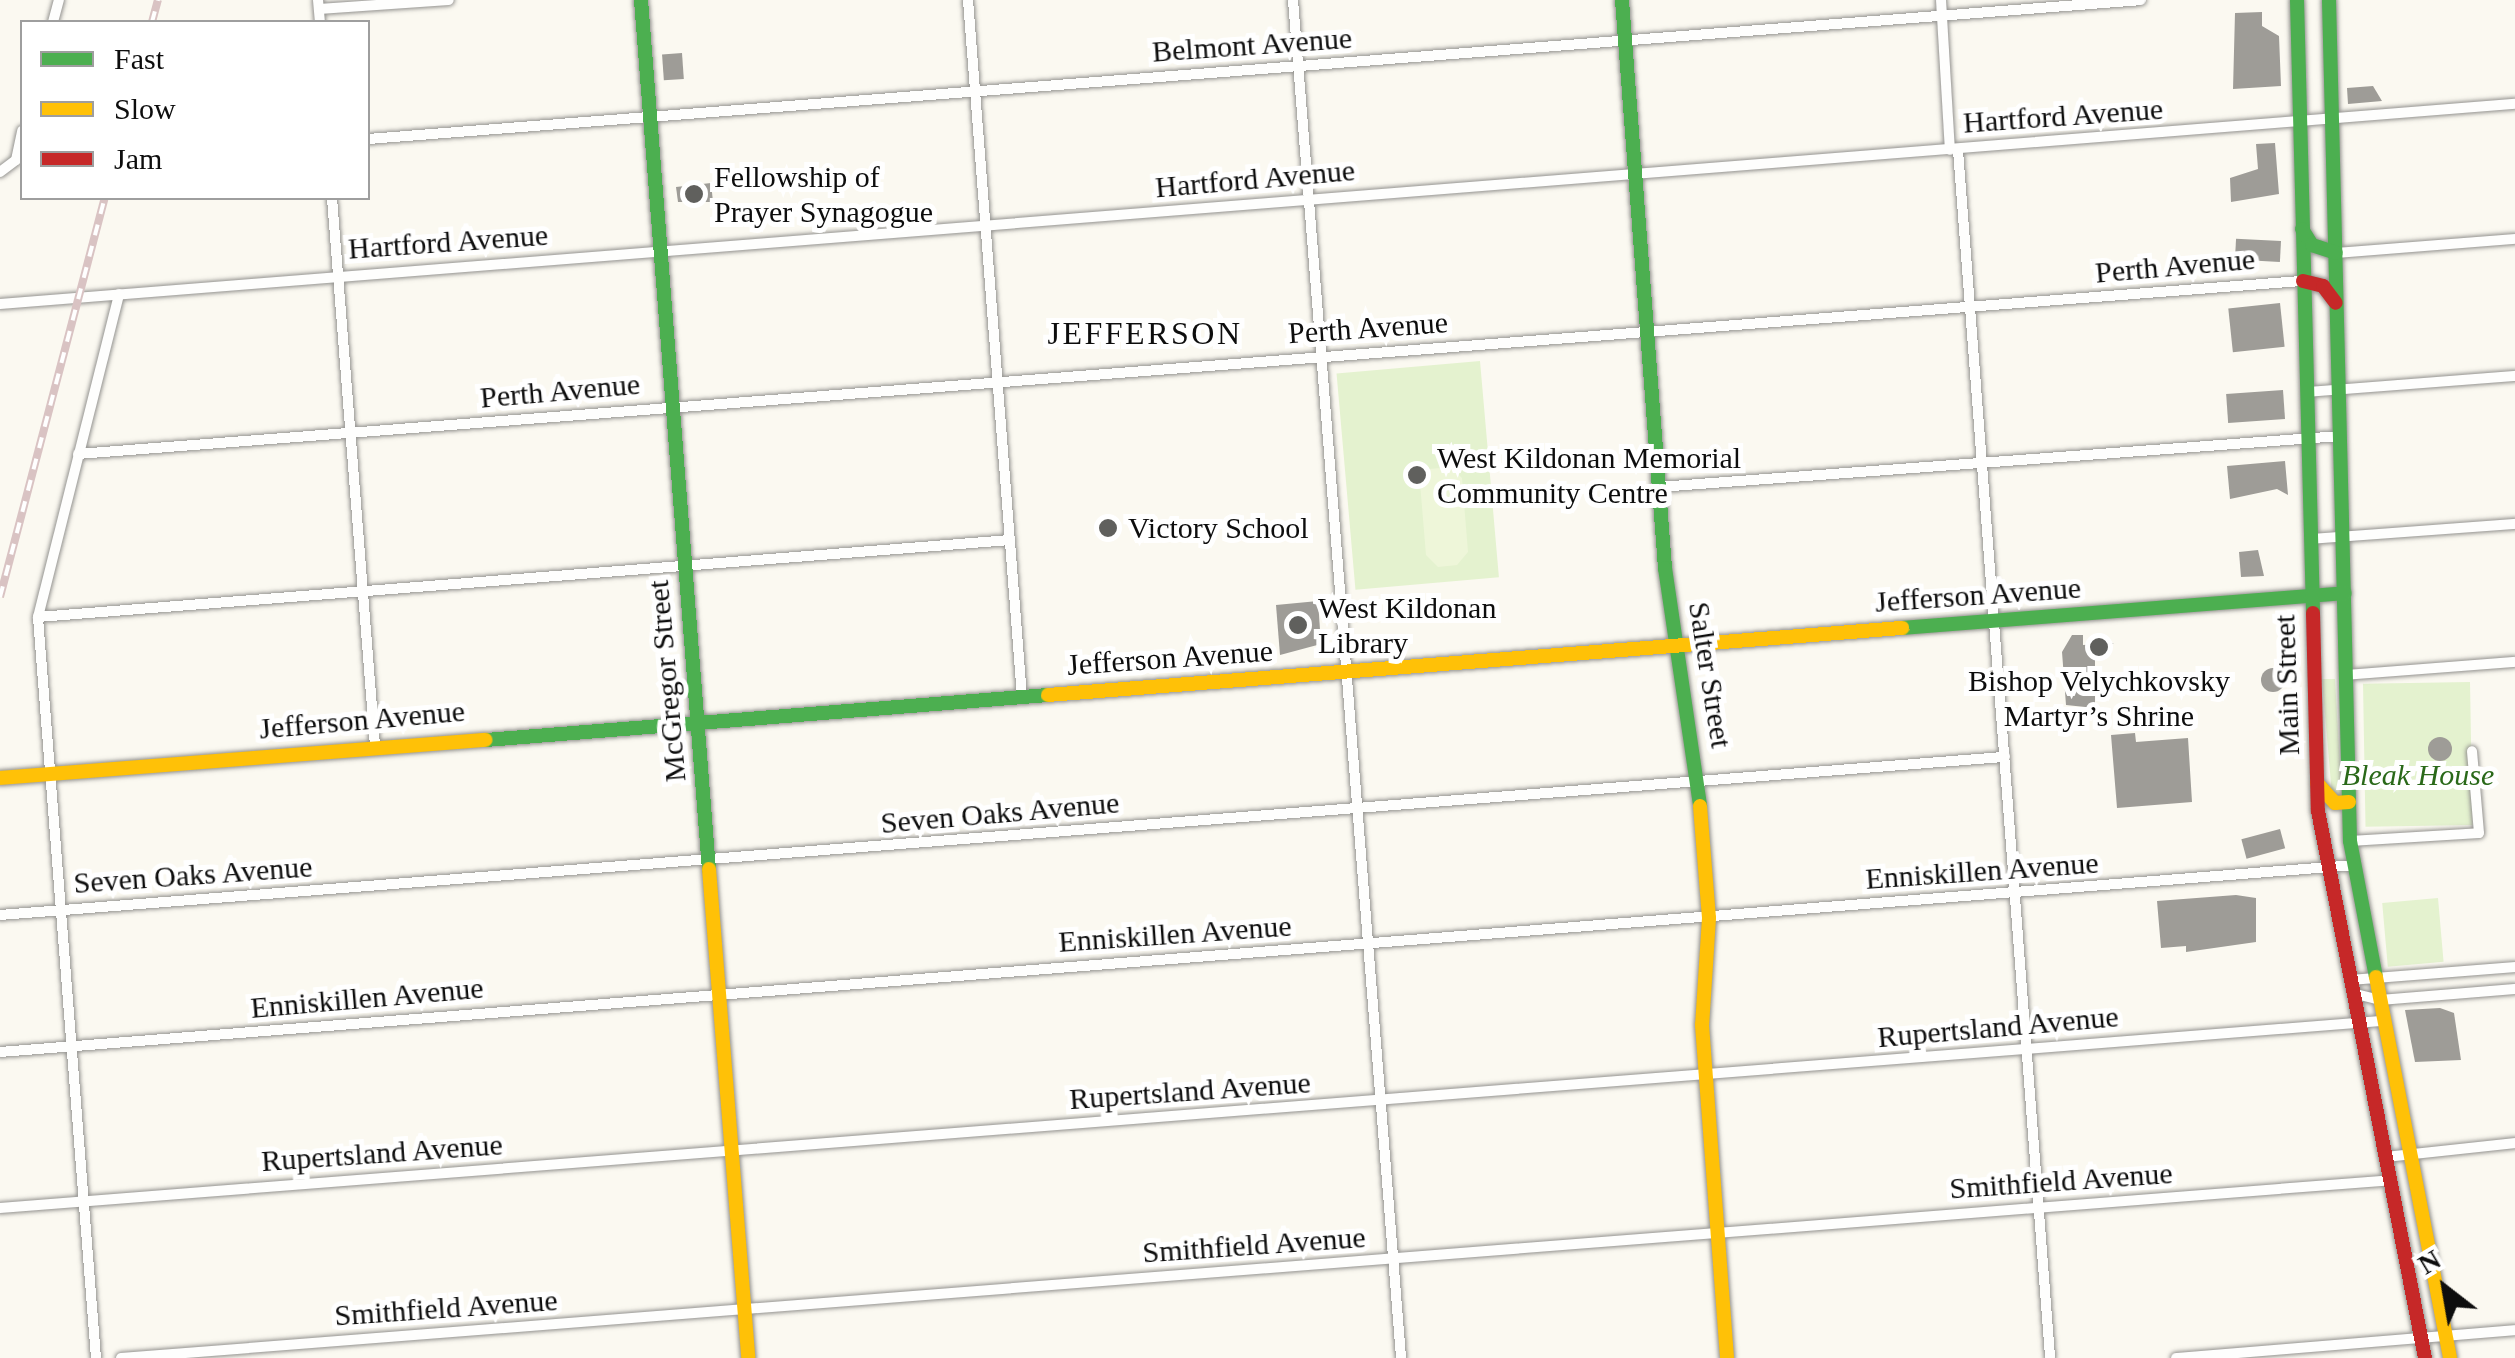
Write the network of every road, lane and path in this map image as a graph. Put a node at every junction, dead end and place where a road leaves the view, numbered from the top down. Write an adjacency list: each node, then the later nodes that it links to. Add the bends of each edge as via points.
1 (449, 0): 10 (street)
2 (640, 0): 16 (main road, McGregor Street)
3 (968, 0): 14 (street)
4 (1294, 0): 13 (street)
5 (1622, 0): 12 (main road, Salter Street)
6 (1941, 0): 11 (street)
7 (2141, 0): 11 (street, Belmont Avenue)
8 (2297, 0): 18 (main road, Main Street)
9 (2329, 0): 17 (main road, Main Street)
10 (318, 5)
11 (1942, 16): 12 (street, Belmont Avenue); 21 (street)
12 (1624, 39): 13 (street, Belmont Avenue); 23 (main road, Salter Street)
13 (1299, 67): 14 (street, Belmont Avenue); 24 (street)
14 (974, 91): 16 (street, Belmont Avenue); 26 (street)
15 (2515, 104): 17 (street, Hartford Avenue)
16 (649, 116): 19 (street, Belmont Avenue); 29 (main road, McGregor Street)
17 (2332, 118): 18 (street, Hartford Avenue); 30 (main road, Main Street)
18 (2301, 123): 21 (street, Hartford Avenue); 27 (main road, Main Street)
19 (370, 139)
20 (20, 140): 22 (street, via 16,160)
21 (1954, 150): 23 (street, Hartford Avenue); 36 (street)
22 (0, 172)
23 (1635, 174): 24 (street, Hartford Avenue); 37 (main road, Salter Street)
24 (1309, 199): 26 (street, Hartford Avenue); 38 (street)
25 (332, 200): 31 (street)
26 (986, 226): 29 (street, Hartford Avenue); 40 (street)
27 (2302, 229): 30 (main road, via 2312,245); 32 (main road, Main Street)
28 (2515, 239): 30 (street)
29 (660, 251): 31 (street, Hartford Avenue); 43 (main road, McGregor Street)
30 (2336, 253): 34 (main road, Main Street)
31 (339, 275): 33 (street, Hartford Avenue); 44 (street)
32 (2303, 281): 34 (main road, via 2323,286); 36 (street, Perth Avenue); 42 (main road, Main Street)
33 (118, 294): 35 (street, Hartford Avenue); 47 (street)
34 (2336, 303): 41 (main road, Main Street)
35 (0, 304)
36 (1970, 307): 37 (street, Perth Avenue); 48 (street)
37 (1647, 332): 38 (street, Perth Avenue); 49 (main road, Salter Street)
38 (1322, 357): 40 (street, Perth Avenue); 62 (street)
39 (2515, 376): 41 (street)
40 (997, 382): 43 (street, Perth Avenue); 53 (street)
41 (2338, 390): 42 (street); 45 (main road, Main Street)
42 (2306, 392): 46 (main road, Main Street)
43 (672, 408): 44 (street, Perth Avenue); 54 (main road, McGregor Street)
44 (350, 434): 47 (street, Perth Avenue); 55 (street)
45 (2340, 436): 46 (street); 51 (main road, Main Street)
46 (2308, 439): 48 (street); 52 (main road, Main Street)
47 (78, 454): 58 (street)
48 (1983, 464): 49 (street); 59 (street)
49 (1659, 488): 60 (main road, Salter Street)
50 (2515, 524): 51 (street)
51 (2343, 538): 52 (street); 56 (main road, Main Street)
52 (2310, 539): 57 (main road, Main Street)
53 (1009, 540): 54 (street); 64 (street)
54 (685, 564): 55 (street); 65 (main road, McGregor Street)
55 (362, 591): 58 (street); 66 (street)
56 (2344, 593): 57 (main road, Jefferson Avenue); 63 (main road, Main Street)
57 (2312, 596): 59 (main road, Jefferson Avenue); 71 (main road, Main Street)
58 (38, 617): 69 (street)
59 (1994, 622): 60 (main road, Jefferson Avenue); 68 (street)
60 (1677, 644): 62 (main road, Jefferson Avenue); 72 (main road, Salter Street)
61 (2515, 662): 63 (street)
62 (1346, 672): 64 (main road, Jefferson Avenue); 74 (street)
63 (2345, 675): 73 (main road, Main Street)
64 (1022, 697): 65 (main road, Jefferson Avenue)
65 (699, 723): 66 (main road, Jefferson Avenue); 76 (main road, McGregor Street)
66 (375, 746): 69 (main road, Jefferson Avenue)
67 (2472, 751): 75 (street, via 2479,833)
68 (2005, 757): 72 (street, Seven Oaks Avenue); 79 (street)
69 (50, 774): 70 (main road, Jefferson Avenue); 80 (street)
70 (0, 778)
71 (2317, 783): 73 (main road, via 2335,803); 78 (main road, Main Street)
72 (1698, 784): 74 (street, Seven Oaks Avenue); 82 (main road, Salter Street)
73 (2349, 802): 75 (main road, Main Street)
74 (1357, 810): 76 (street, Seven Oaks Avenue); 83 (street)
75 (2350, 841): 77 (main road, Main Street)
76 (708, 861): 80 (street, Seven Oaks Avenue); 88 (main road, McGregor Street)
77 (2353, 865): 78 (street, Enniskillen Avenue); 85 (main road, Main Street)
78 (2328, 868): 79 (street, Enniskillen Avenue); 86 (main road, Main Street)
79 (2015, 894): 82 (street, Enniskillen Avenue); 93 (street)
80 (61, 910): 81 (street, Seven Oaks Avenue); 92 (street)
81 (0, 916)
82 (1708, 918): 83 (street, Enniskillen Avenue); 95 (main road, Salter Street)
83 (1368, 944): 88 (street, Enniskillen Avenue); 96 (street)
84 (2515, 967): 85 (street)
85 (2376, 978): 86 (street); 89 (main road, Main Street)
86 (2351, 986): 89 (street); 91 (main road, Main Street)
87 (2515, 989): 89 (street)
88 (720, 995): 92 (street, Enniskillen Avenue); 98 (main road, McGregor Street)
89 (2380, 1000): 90 (main road, Main Street)
90 (2384, 1021): 91 (street, Rupertsland Avenue); 99 (main road, Main Street)
91 (2358, 1022): 93 (street, Rupertsland Avenue); 100 (main road, Main Street)
92 (71, 1047): 94 (street, Enniskillen Avenue); 102 (street)
93 (2026, 1050): 95 (street, Rupertsland Avenue); 104 (street)
94 (0, 1052)
95 (1704, 1075): 96 (street, Rupertsland Avenue); 105 (main road, Salter Street)
96 (1380, 1101): 98 (street, Rupertsland Avenue); 106 (street)
97 (2515, 1143): 99 (street)
98 (730, 1151): 102 (street, Rupertsland Avenue); 107 (main road, McGregor Street)
99 (2410, 1151): 100 (street); 109 (main road, Main Street)
100 (2386, 1158): 101 (main road, Main Street)
101 (2391, 1180): 104 (street, Smithfield Avenue); 110 (main road, Main Street)
102 (84, 1201): 103 (street, Rupertsland Avenue); 111 (street)
103 (0, 1208)
104 (2038, 1208): 105 (street, Smithfield Avenue); 116 (street)
105 (1716, 1233): 106 (street, Smithfield Avenue); 115 (main road, Salter Street)
106 (1393, 1260): 107 (street, Smithfield Avenue); 114 (street)
107 (744, 1310): 112 (street, Smithfield Avenue); 113 (main road, McGregor Street)
108 (2515, 1330): 109 (street)
109 (2446, 1335): 110 (street); 119 (main road, Main Street)
110 (2422, 1339): 117 (street); 118 (main road, Main Street)
111 (96, 1358)
112 (120, 1358)
113 (748, 1358)
114 (1400, 1358)
115 (1727, 1358)
116 (2050, 1358)
117 (2176, 1358)
118 (2426, 1358)
119 (2450, 1358)

